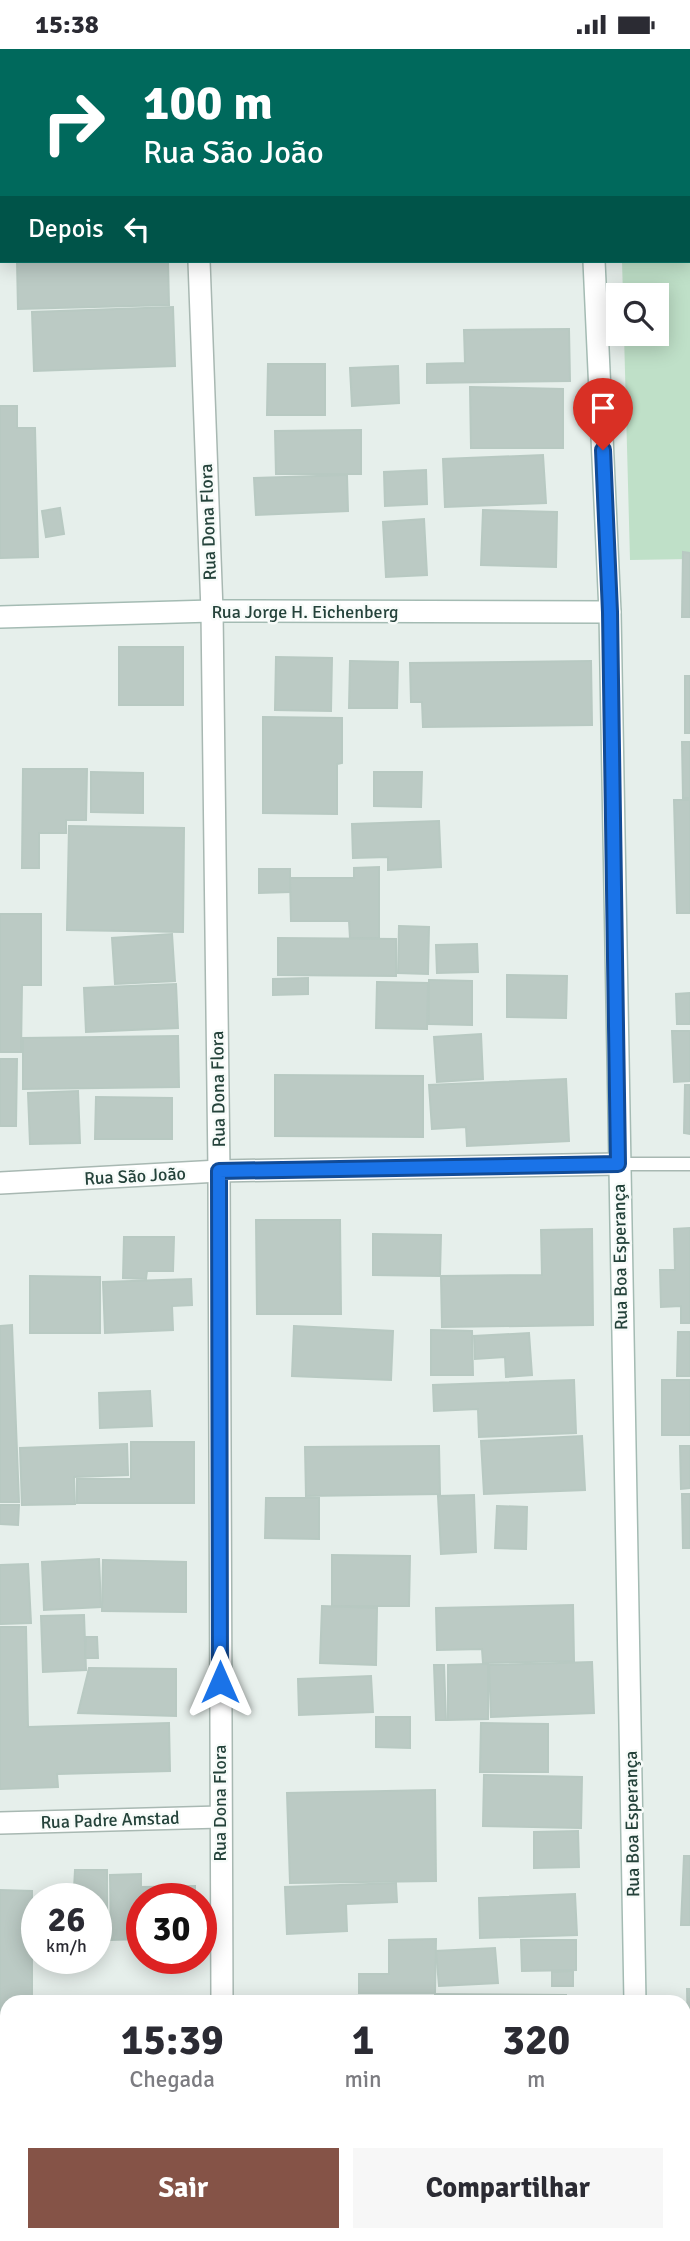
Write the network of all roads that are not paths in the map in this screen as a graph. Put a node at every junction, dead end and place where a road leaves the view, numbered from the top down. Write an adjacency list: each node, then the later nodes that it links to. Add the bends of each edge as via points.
1 (199, 263): 3 (street, Rua Dona Flora)
2 (594, 263): 4 (street, Rua Boa Esperança)
3 (212, 611): 4 (street, Rua Jorge H. Eichenberg); 5 (street, Rua Jorge H. Eichenberg); 8 (street, Rua Dona Flora)
4 (610, 612): 6 (street, Rua Boa Esperança)
5 (0, 617)
6 (618, 1164): 7 (lane, Rua São João); 8 (street, Rua São João); 13 (street, Rua Boa Esperança)
7 (690, 1164)
8 (219, 1171): 9 (street, Rua São João); 10 (street, Rua Dona Flora)
9 (0, 1183)
10 (220, 1817): 11 (street, Rua Padre Amstad); 12 (street, Rua Dona Flora)
11 (0, 1823)
12 (222, 1995)
13 (635, 1995)

